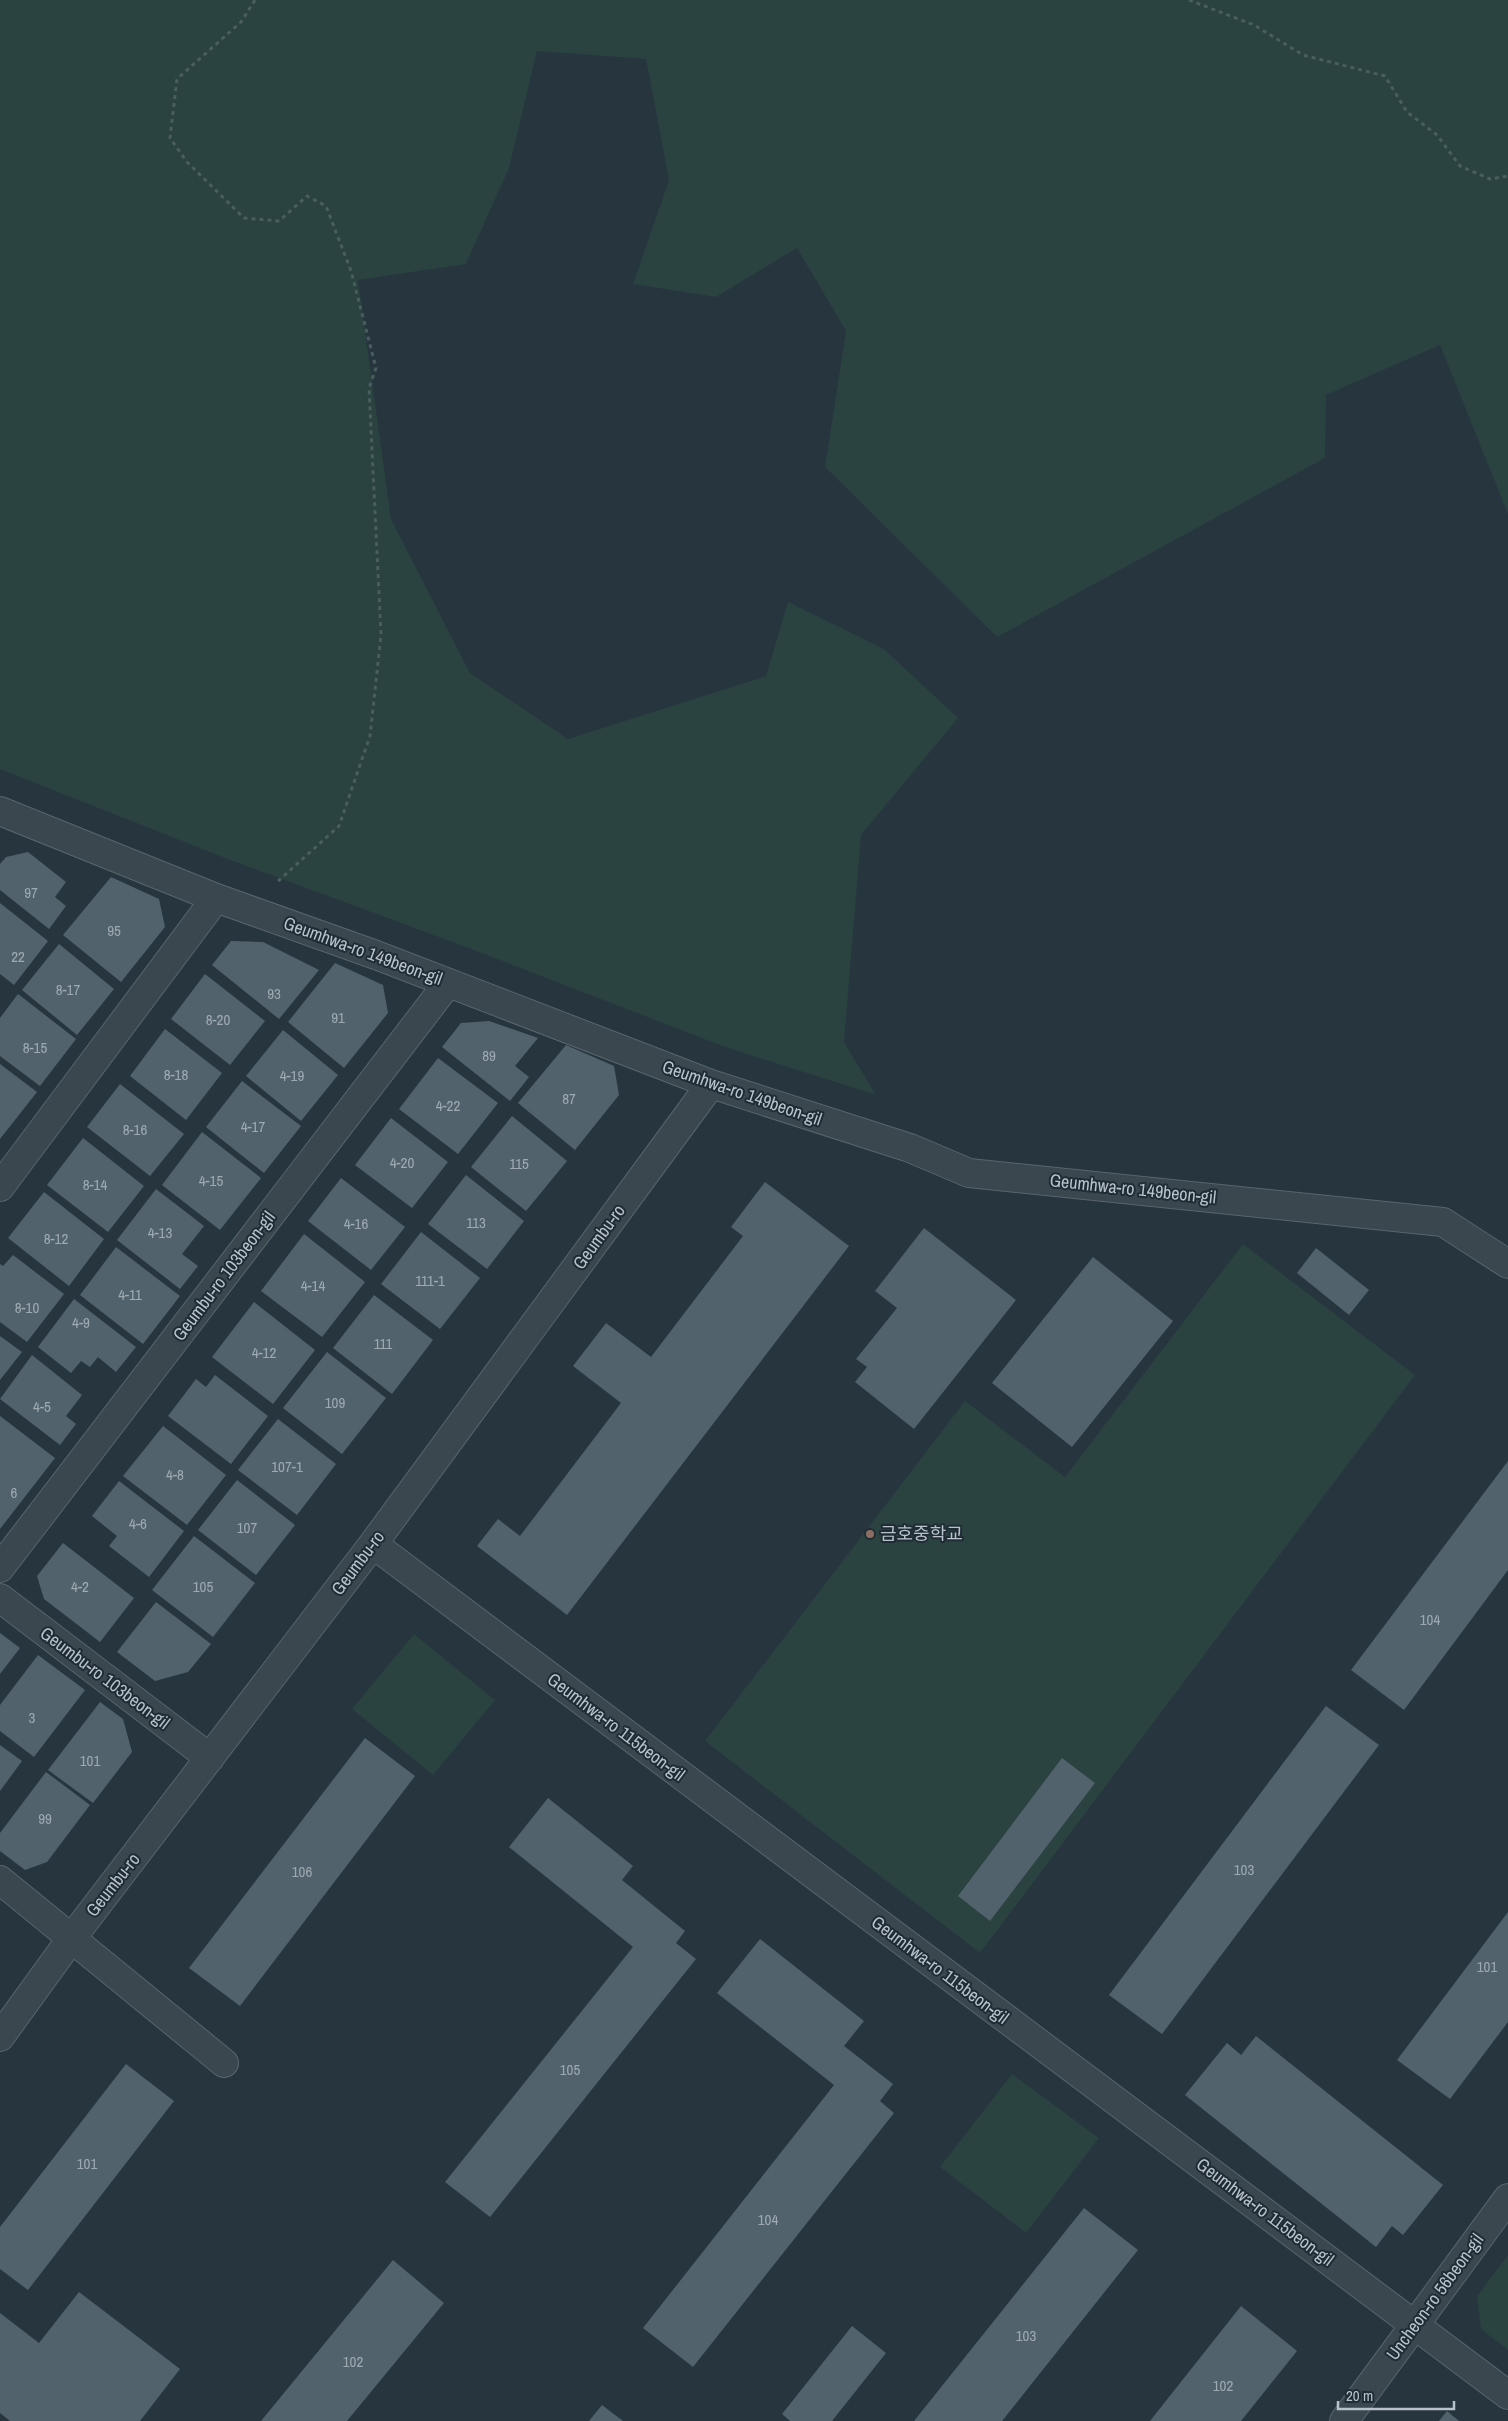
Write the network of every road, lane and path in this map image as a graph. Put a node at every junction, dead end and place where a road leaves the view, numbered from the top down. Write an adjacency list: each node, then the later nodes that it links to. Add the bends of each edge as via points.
1 (255, 0): 5 (path, via 241,22 177,79 170,138 186,162 244,218 279,221 307,196 326,206 338,234 376,368 369,388 381,635 370,736 339,826)
2 (1189, 0): 3 (path, via 1254,26 1304,55 1385,76 1407,112 1437,135 1460,166 1490,179)
3 (1508, 176)
4 (3, 817): 6 (street, Geumhwa-ro 149beon-gil)
5 (271, 888)
6 (216, 898): 7 (street, Geumhwa-ro 149beon-gil); 9 (street)
7 (448, 983): 8 (street, Geumhwa-ro 149beon-gil); 12 (street, Geumbu-ro 103beon-gil)
8 (711, 1084): 10 (street, Geumhwa-ro 149beon-gil, via 910,1148 969,1173 1443,1222); 11 (street, Geumbu-ro)
9 (0, 1187)
10 (1508, 1264)
11 (373, 1544): 14 (street, Geumbu-ro); 20 (street, Geumhwa-ro 115beon-gil)
12 (0, 1568)
13 (0, 1598): 14 (street, Geumbu-ro 103beon-gil)
14 (210, 1758): 16 (street, Geumbu-ro)
15 (0, 1880): 16 (street, via 28,1900)
16 (71, 1939): 17 (street, Geumbu-ro); 18 (street)
17 (0, 2036)
18 (224, 2064)
19 (1508, 2198): 20 (street, Uncheon-ro 56beon-gil)
20 (1415, 2324): 21 (street, Geumhwa-ro 115beon-gil); 22 (street, Uncheon-ro 56beon-gil)
21 (1508, 2395)
22 (1344, 2421)

